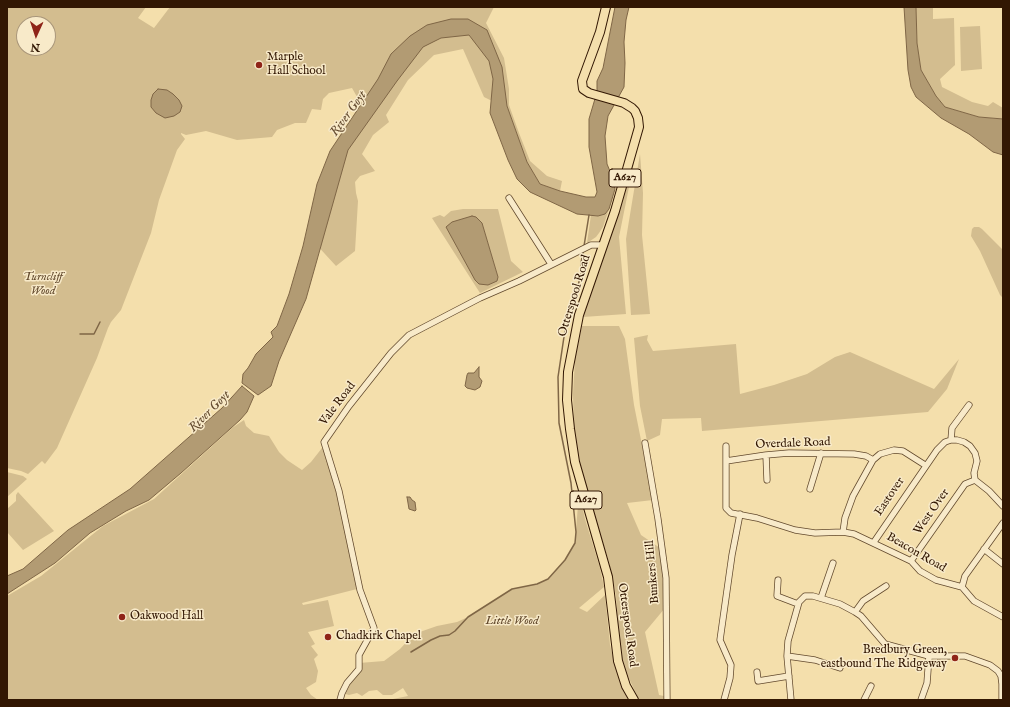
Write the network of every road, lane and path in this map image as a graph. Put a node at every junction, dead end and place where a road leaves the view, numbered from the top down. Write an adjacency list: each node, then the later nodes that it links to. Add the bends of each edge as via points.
1 (606, 7): 3 (main road, Otterspool Road / A627, via 600,32 582,81 583,89 624,103 635,111 638,132)
2 (509, 198): 4 (street)
3 (603, 245): 4 (street, Vale Road, via 591,245); 41 (main road, Otterspool Road / A627, via 579,315 568,372 567,400 575,462 608,577 618,661 626,686)
4 (551, 264): 40 (street, Vale Road, via 409,335 349,406 324,442 339,491 360,590 374,628 359,655 359,669 347,683)
5 (969, 405): 6 (street, via 952,428)
6 (951, 440): 13 (street, via 945,442); 15 (street, via 964,442 975,453)
7 (645, 443): 42 (street, Bunkers Hill, via 666,578)
8 (726, 446): 12 (street)
9 (821, 453): 10 (street, Overdale Road); 11 (street, Overdale Road, via 854,454); 16 (street)
10 (766, 455): 12 (street, Overdale Road); 14 (street)
11 (873, 460): 13 (street, via 880,454 894,450 903,452); 20 (street, via 853,496)
12 (726, 461): 18 (street, via 726,508 731,513)
13 (925, 465): 21 (street, Eastover)
14 (767, 480)
15 (975, 480): 17 (street); 23 (street, West Over, via 965,484)
16 (810, 488)
17 (1003, 506)
18 (740, 514): 20 (street, Beacon Road, via 805,532); 43 (street, via 720,640 731,665)
19 (1003, 523): 22 (street)
20 (843, 532): 21 (street, Beacon Road)
21 (874, 542): 23 (street, Beacon Road)
22 (984, 549): 25 (street); 28 (street, via 965,576)
23 (912, 561): 28 (street, Beacon Road, via 926,575)
24 (832, 563): 29 (street)
25 (1003, 564)
26 (778, 580): 30 (street, via 777,596)
27 (886, 586): 31 (street, via 863,601)
28 (962, 587): 32 (street, via 974,601)
29 (821, 598): 30 (street, via 808,596 801,599); 31 (street)
30 (798, 604): 33 (street, via 788,641)
31 (855, 612): 34 (street, via 885,644)
32 (1003, 617)
33 (787, 656): 35 (street, via 815,660); 37 (street)
34 (930, 656): 38 (street, via 968,656 998,671); 46 (street, via 927,683)
35 (840, 668)
36 (757, 672): 37 (street, via 758,681)
37 (789, 676): 44 (street)
38 (1003, 684): 47 (street)
39 (871, 686): 45 (street)
40 (340, 700)
41 (634, 700)
42 (667, 700)
43 (724, 700)
44 (791, 700)
45 (864, 700)
46 (921, 700)
47 (1002, 700)

